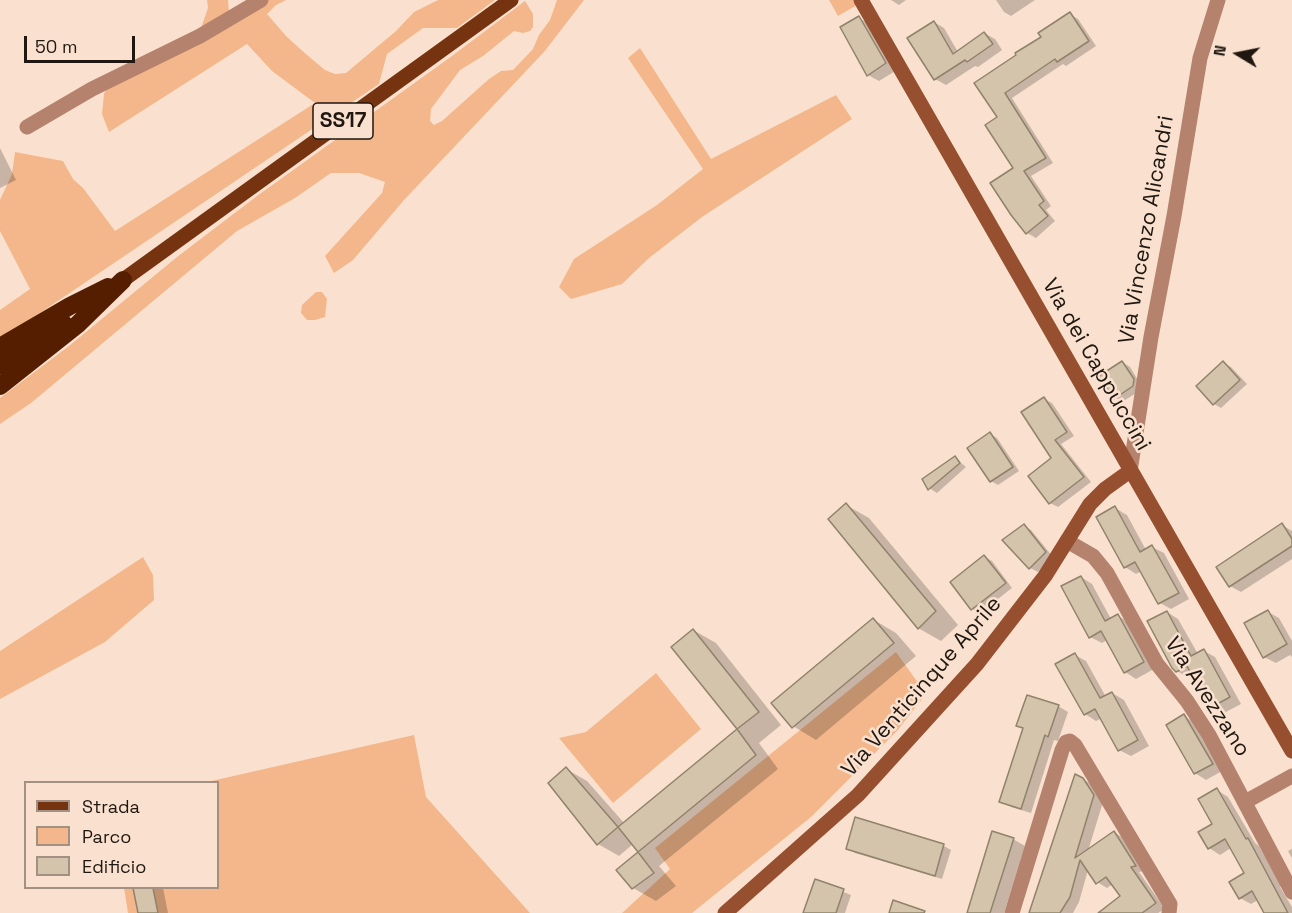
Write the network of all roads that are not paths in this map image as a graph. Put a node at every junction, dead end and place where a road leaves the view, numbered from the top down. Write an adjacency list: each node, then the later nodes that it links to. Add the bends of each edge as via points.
1 (261, 0): 5 (street)
2 (511, 0): 6 (main road, SS17)
3 (861, 0): 12 (street, Via dei Cappuccini)
4 (1218, 0): 12 (street, Via Vincenzo Alicandri, via 1200,58)
5 (27, 127)
6 (123, 280): 7 (highway, SS17); 8 (highway); 11 (highway, via 77,325)
7 (63, 322): 9 (highway, SS17); 10 (highway, SS17)
8 (0, 347)
9 (0, 364)
10 (0, 373)
11 (0, 386)
12 (1130, 471): 13 (street, Via Venticinque Aprile, via 1090,504); 14 (street, Via dei Cappuccini)
13 (1067, 541): 16 (street, Via Avezzano, via 1102,565 1157,664 1194,711); 18 (street, Via Venticinque Aprile, via 977,664 858,795)
14 (1292, 751)
15 (1292, 776): 16 (street)
16 (1245, 802): 17 (street, Via Avezzano)
17 (1292, 892)
18 (725, 913)
19 (1012, 913): 20 (street, via 1062,750 1070,741 1170,904)
20 (1169, 913)

